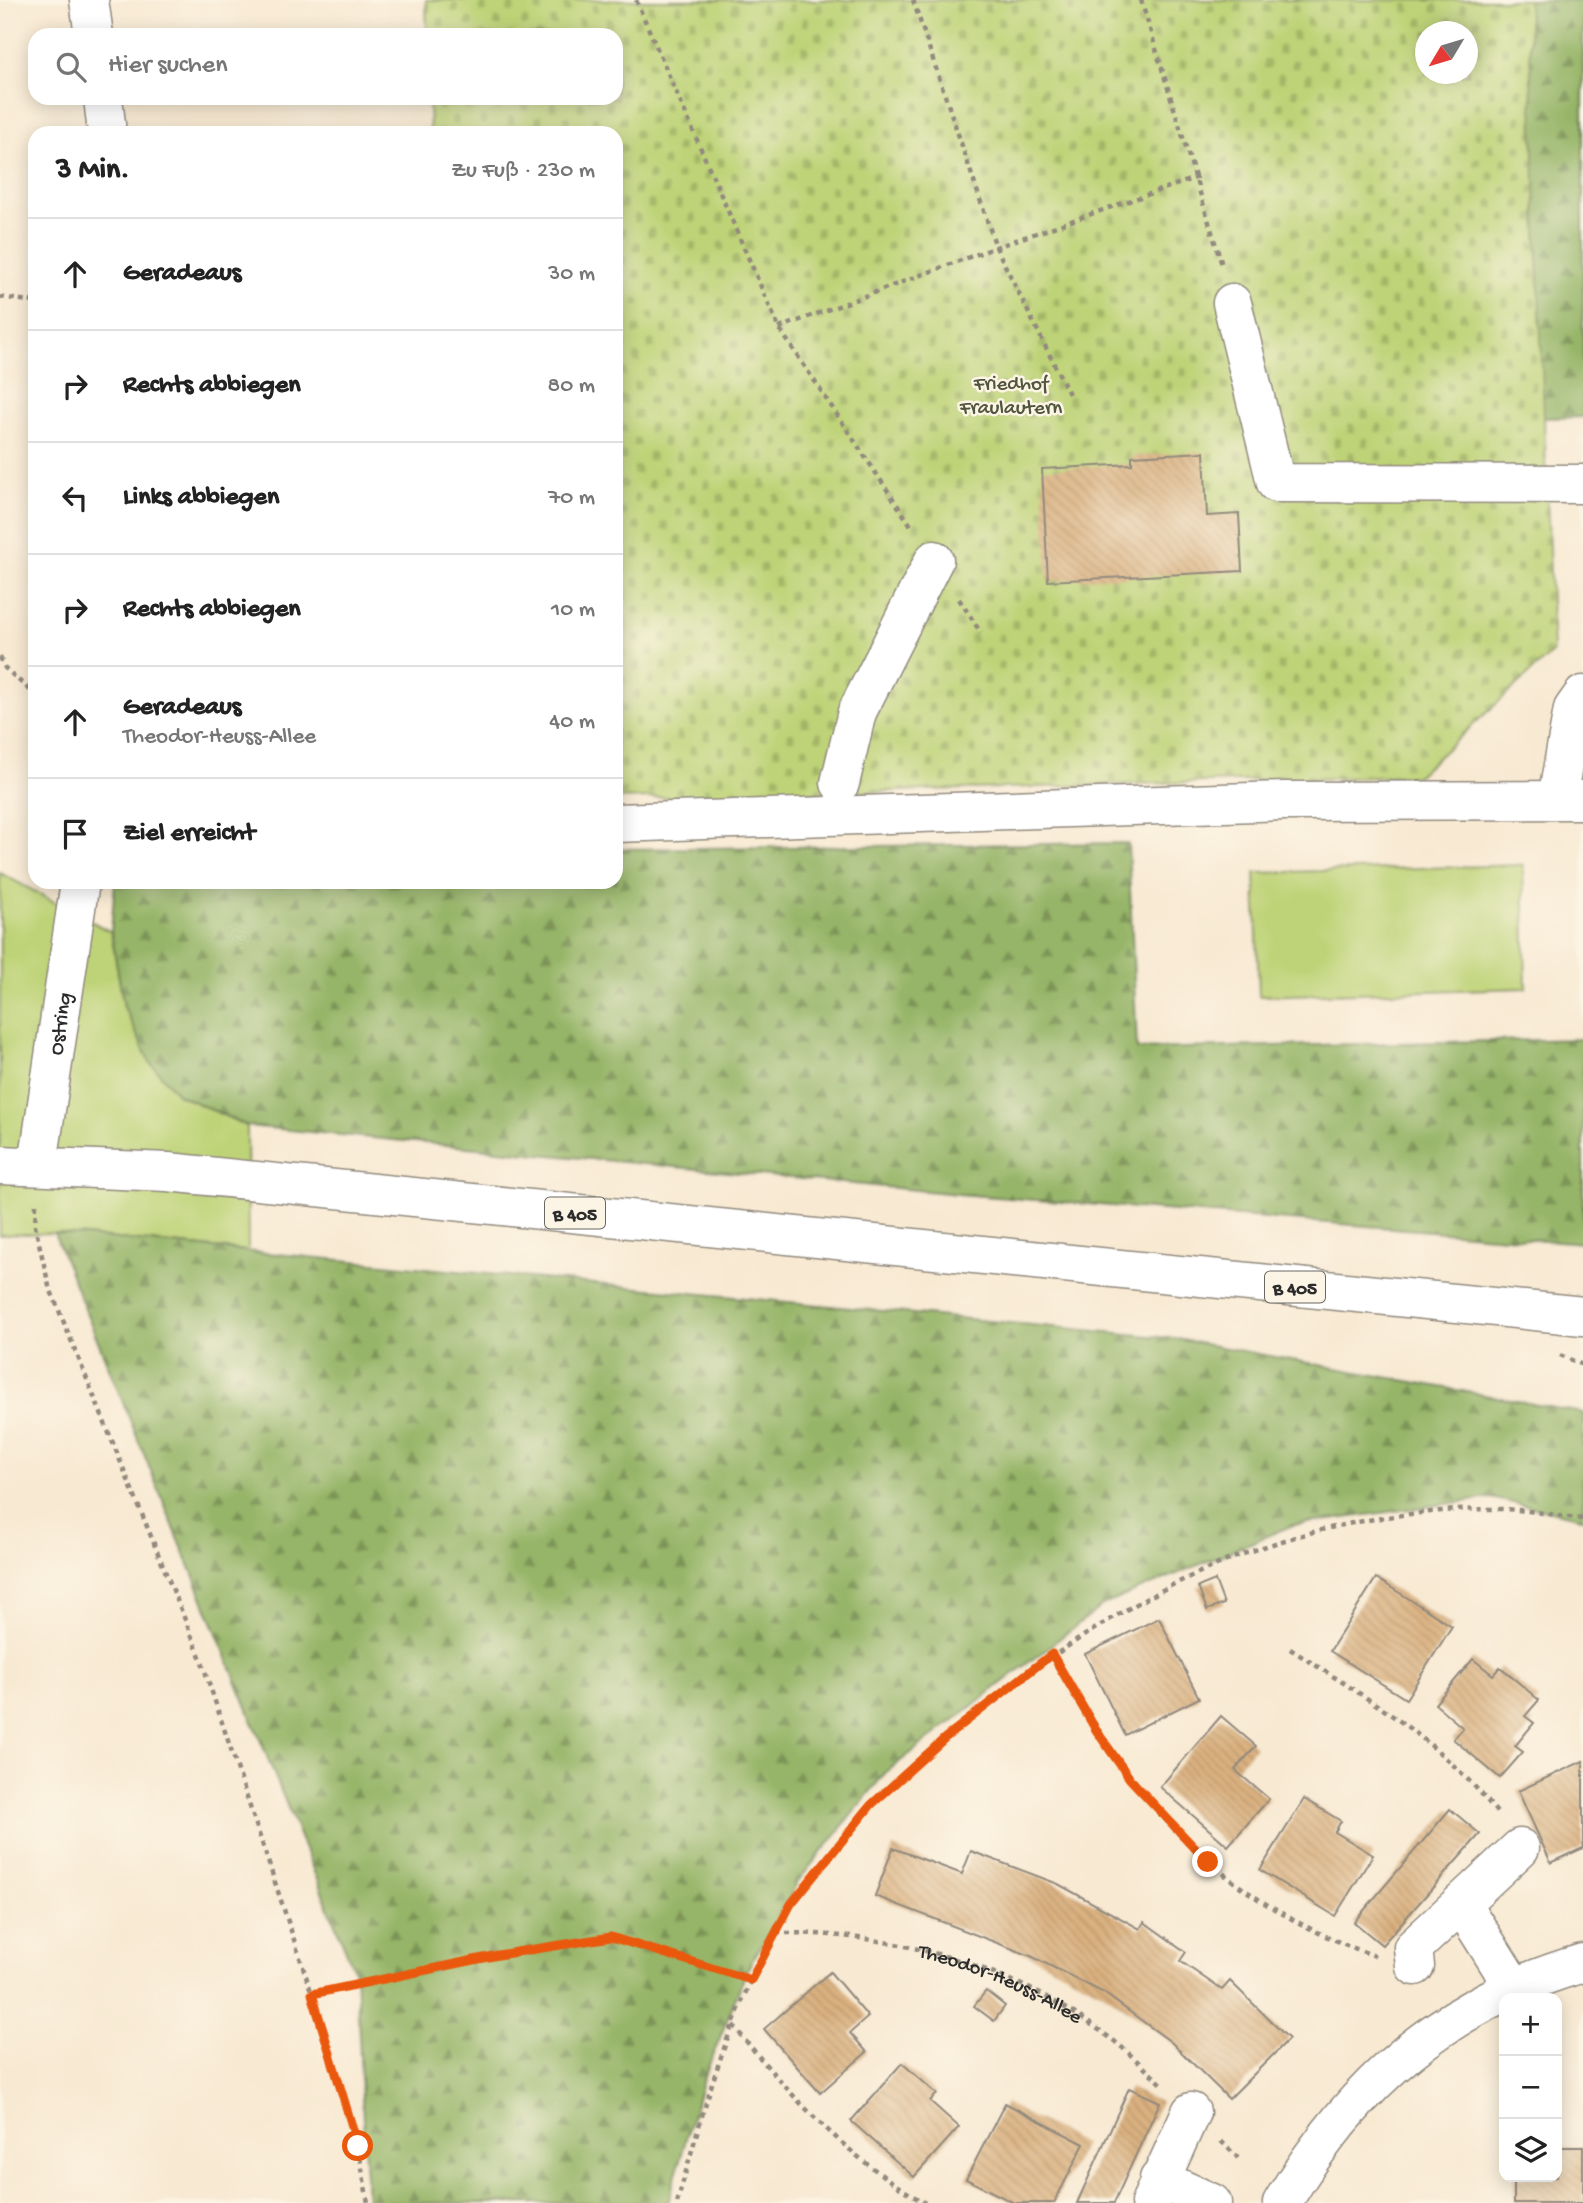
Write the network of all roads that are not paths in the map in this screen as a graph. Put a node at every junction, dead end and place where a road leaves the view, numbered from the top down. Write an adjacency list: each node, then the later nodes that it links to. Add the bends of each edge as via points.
1 (89, 0): 2 (main road)
2 (93, 28)
3 (104, 105): 4 (main road)
4 (106, 126)
5 (1232, 303): 6 (main road, via 1276,483)
6 (1583, 484)
7 (934, 560): 9 (main road, via 857,712)
8 (1583, 695): 10 (main road, via 1573,709)
9 (840, 783)
10 (1570, 800): 11 (main road, via 1284,801)
11 (623, 823)
12 (79, 889): 13 (main road, Ostring)
13 (38, 1164): 14 (main road, B 405); 15 (main road, B 405, via 168,1172)
14 (0, 1165)
15 (1583, 1316)
16 (1520, 1848): 17 (main road)
17 (1461, 1903): 19 (main road, via 1413,1948); 20 (main road)
18 (1583, 1963): 20 (main road)
19 (1415, 1966)
20 (1513, 1986): 24 (main road, via 1426,2037 1382,2076 1337,2122)
21 (1191, 2112): 22 (main road)
22 (1155, 2191): 23 (main road)
23 (1212, 2203)
24 (1282, 2203)

